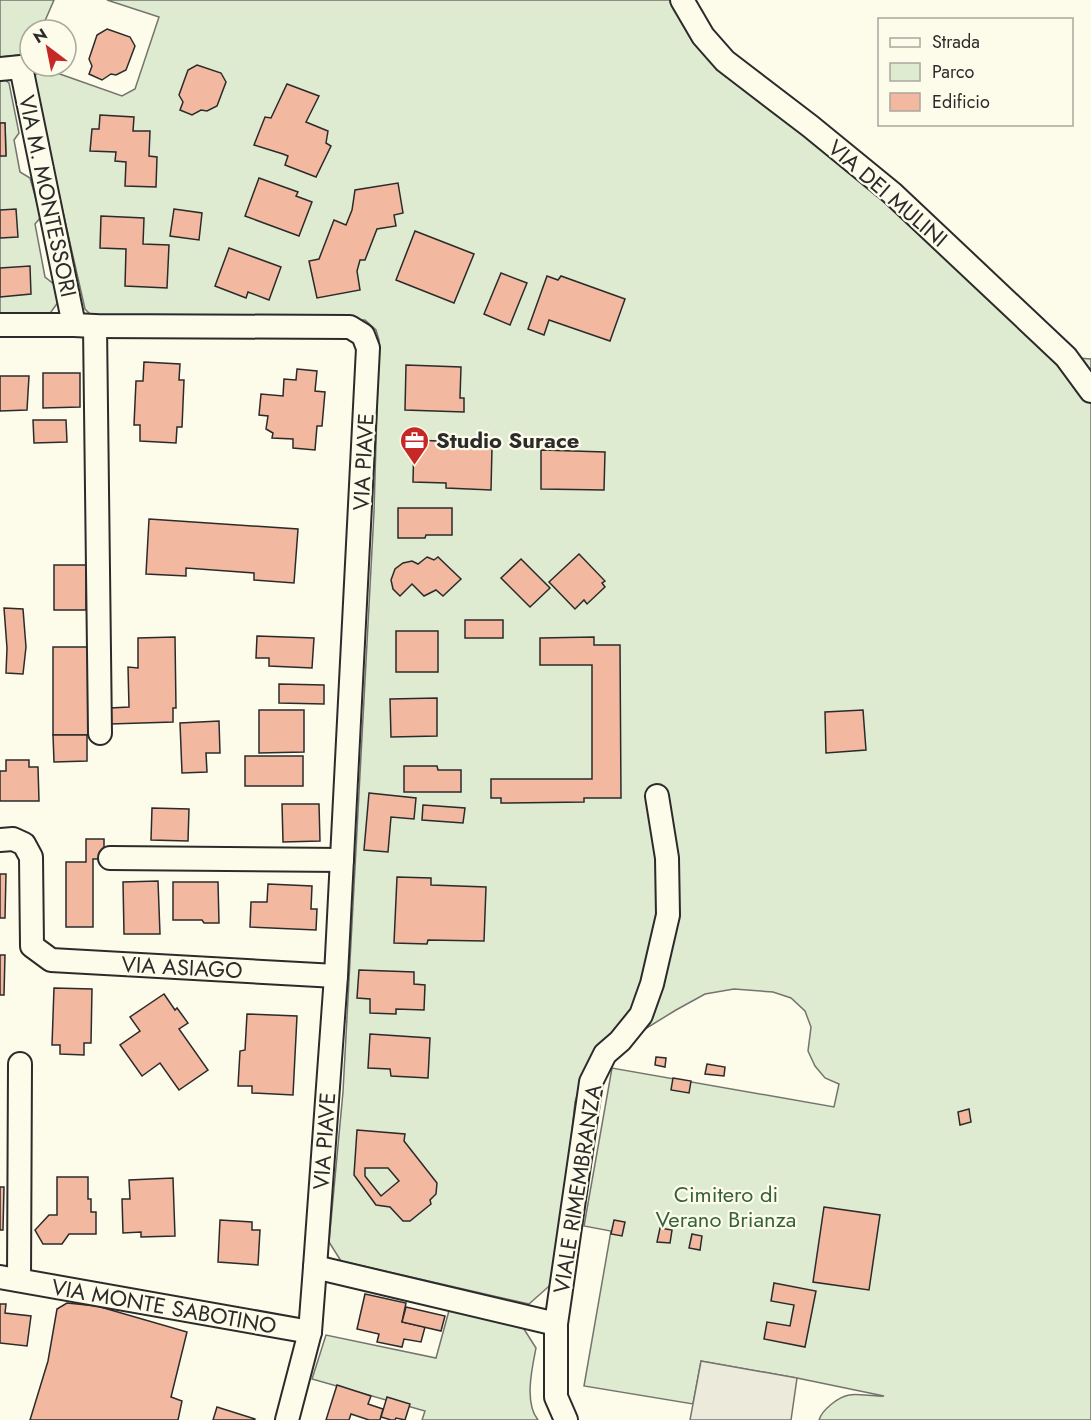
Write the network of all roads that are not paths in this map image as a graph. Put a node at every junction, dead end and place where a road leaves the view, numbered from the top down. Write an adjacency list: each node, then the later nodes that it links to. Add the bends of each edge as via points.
1 (682, 0): 5 (street, VIA DEI MULINI, via 703,36 725,61 892,193 1066,357)
2 (10, 68): 3 (street, VIA M. MONTESSORI)
3 (84, 325): 4 (street, VIA PIAVE); 6 (street); 10 (street, VIA PIAVE, via 350,327 363,334 368,348)
4 (0, 326)
5 (1091, 391)
6 (100, 733)
7 (657, 796): 15 (street, VIALE RIMEMBRANZA, via 667,858 668,915 641,1015 605,1054 591,1082)
8 (0, 840): 11 (street, VIA ASIAGO, via 13,839 24,844 31,857 32,946 51,960)
9 (110, 858): 10 (street)
10 (342, 860): 11 (street, VIA PIAVE)
11 (336, 976): 13 (street, VIA PIAVE)
12 (20, 1064): 14 (street, VIA MONTE SABOTINO)
13 (315, 1267): 15 (street); 16 (street, VIA PIAVE)
14 (9, 1279): 16 (street, VIA MONTE SABOTINO)
15 (556, 1324): 18 (street, VIALE RIMEMBRANZA, via 556,1397)
16 (310, 1332): 17 (street, VIA PIAVE)
17 (287, 1420)
18 (566, 1420)

